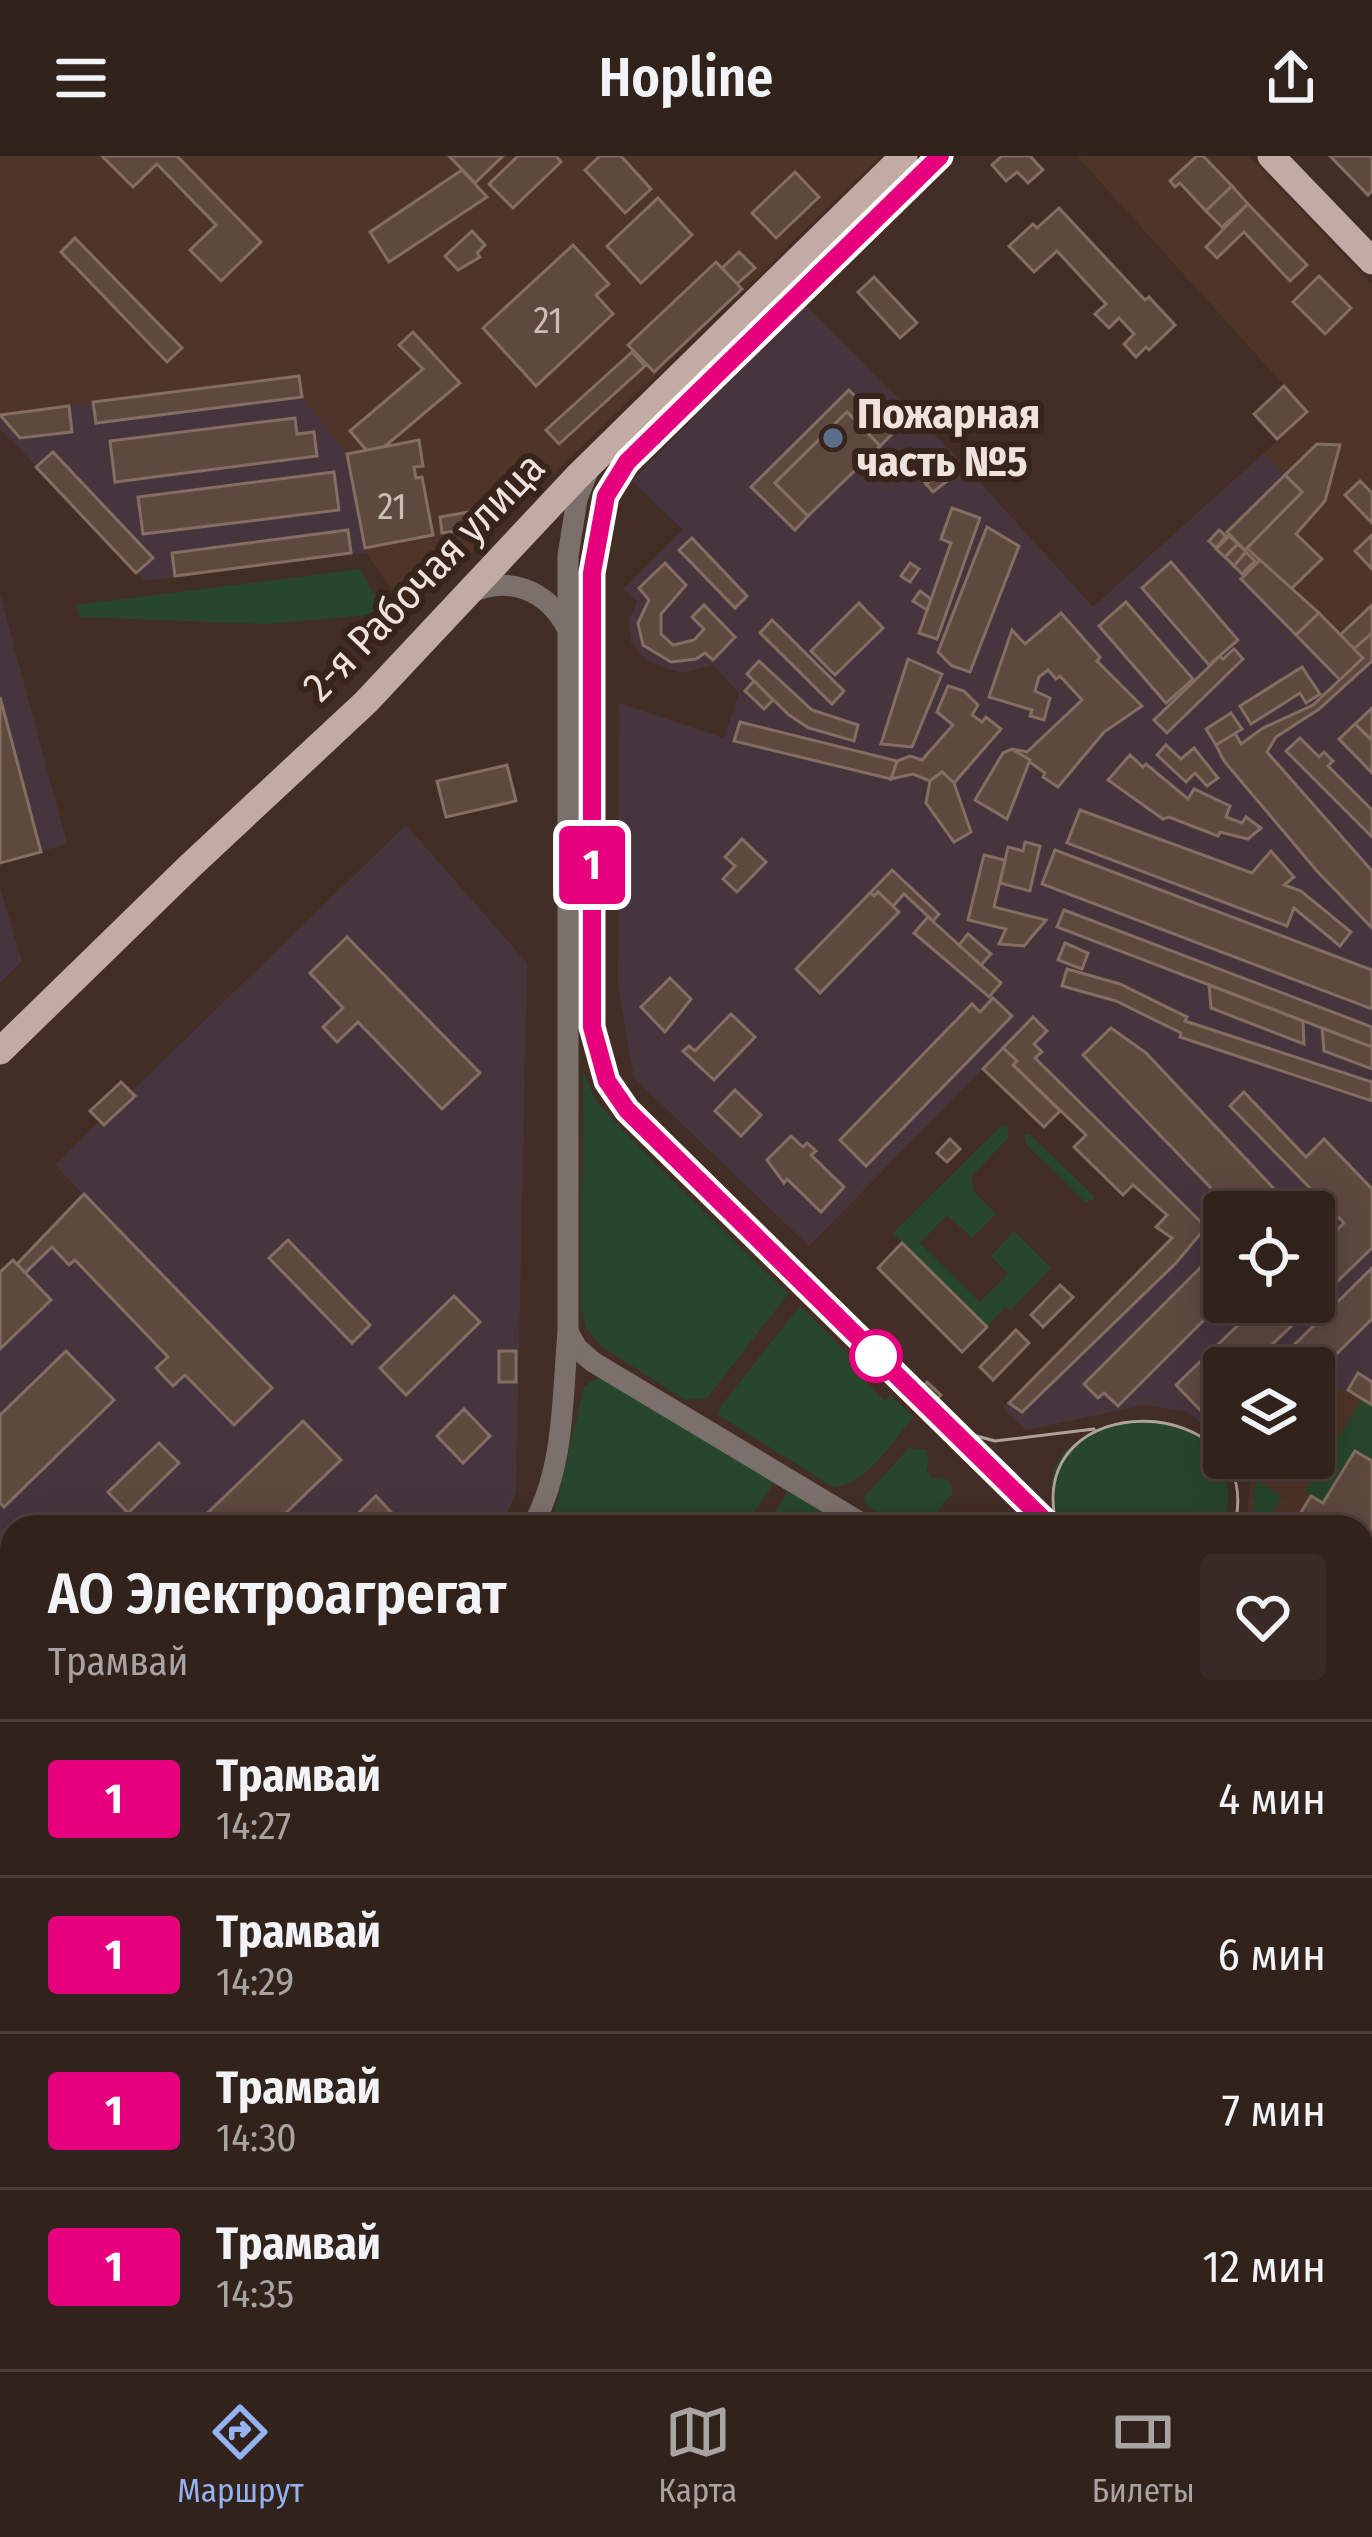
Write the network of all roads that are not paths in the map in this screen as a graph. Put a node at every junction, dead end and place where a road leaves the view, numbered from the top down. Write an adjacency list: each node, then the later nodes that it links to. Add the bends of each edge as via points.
1 (904, 156): 4 (main road, 2-я Рабочая улица)
2 (1271, 156): 3 (main road)
3 (1372, 261)
4 (590, 464): 5 (main road, 2-я Рабочая улица); 6 (street, via 570,535)
5 (463, 598): 6 (street, via 487,587 525,587 553,605); 7 (main road, 2-я Рабочая улица, via 366,702)
6 (569, 632): 8 (street)
7 (0, 1051)
8 (568, 1332): 9 (street, via 557,1459); 10 (street, via 592,1362)
9 (539, 1515)
10 (848, 1515)

